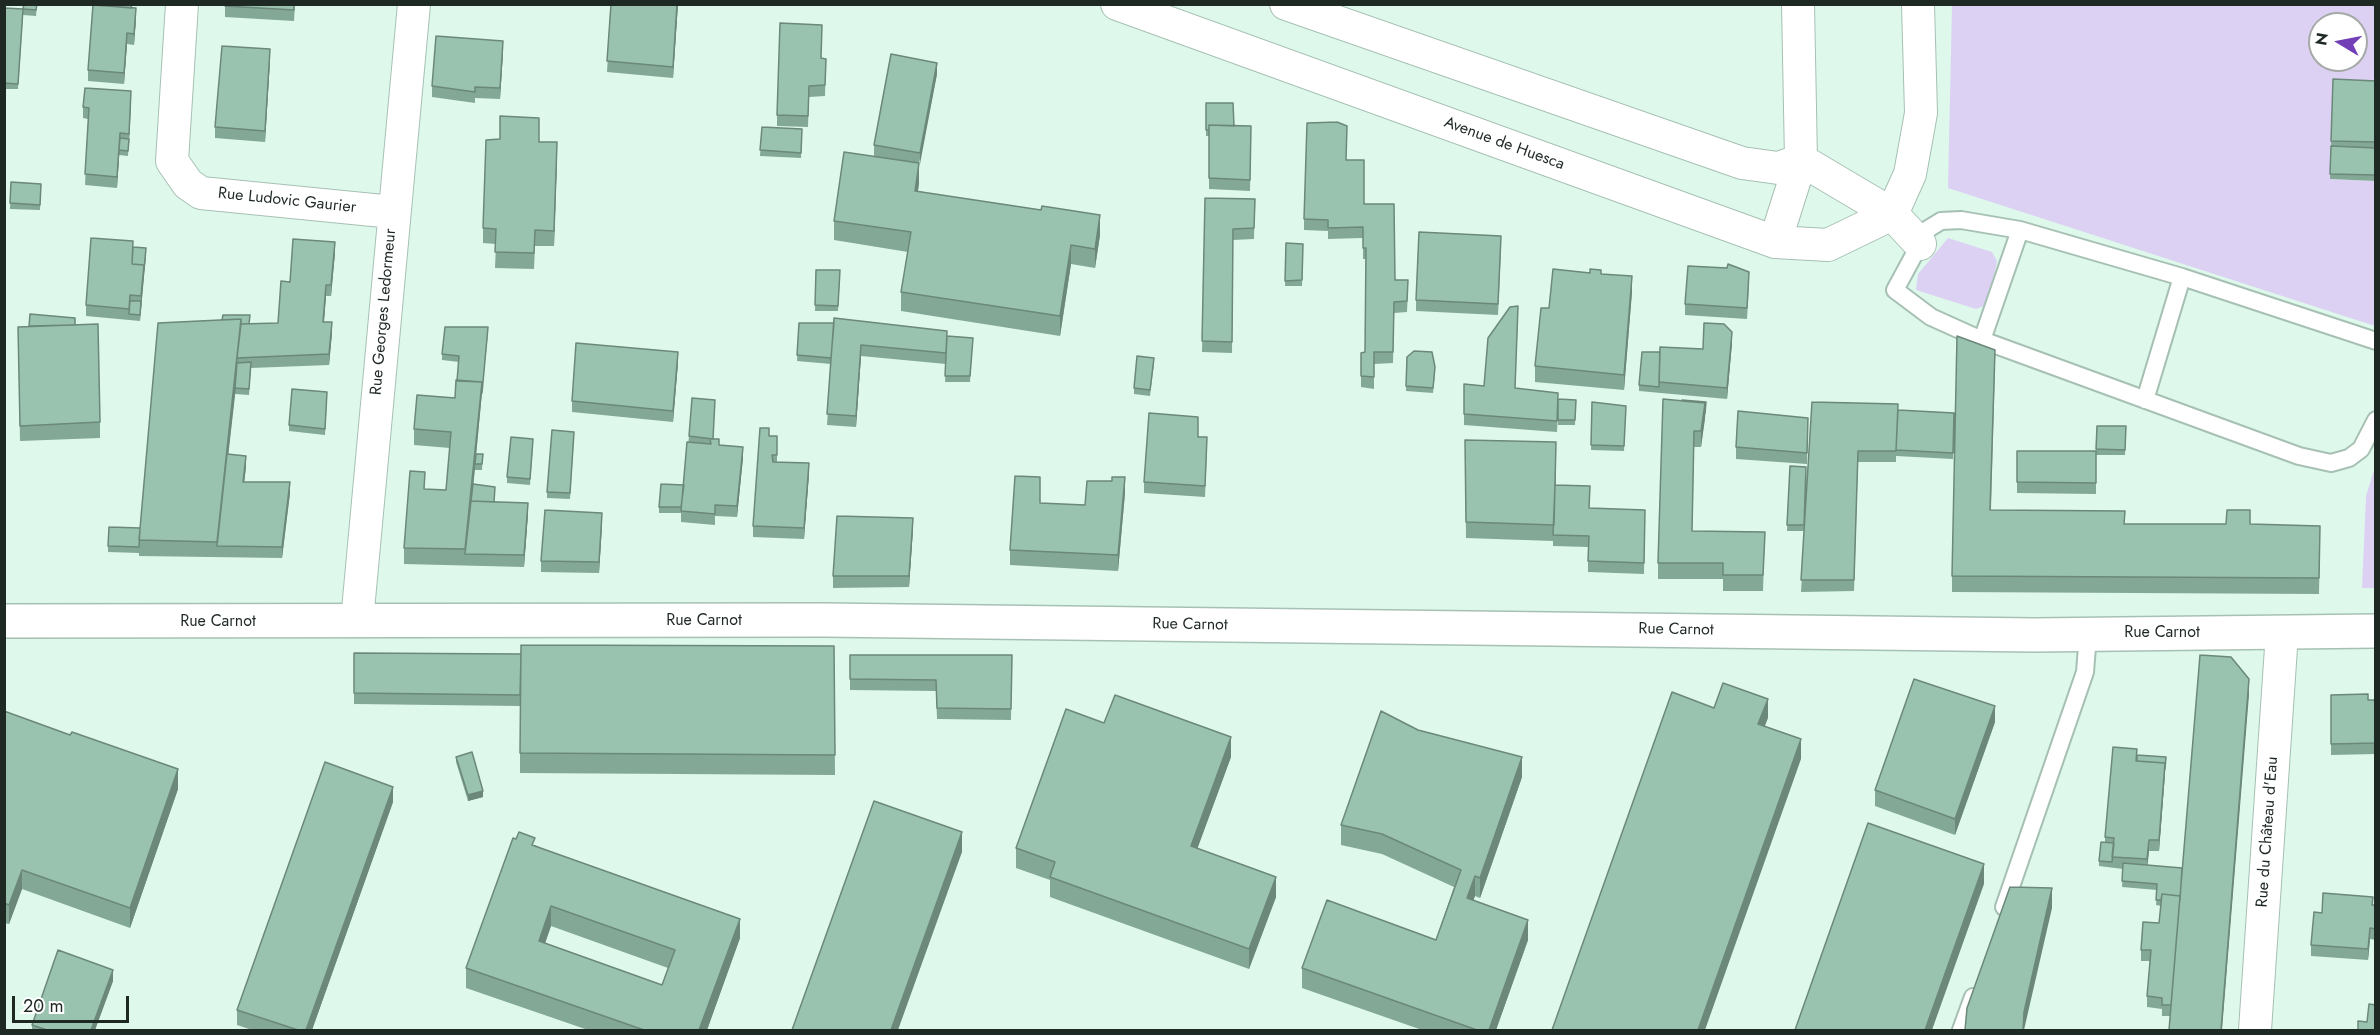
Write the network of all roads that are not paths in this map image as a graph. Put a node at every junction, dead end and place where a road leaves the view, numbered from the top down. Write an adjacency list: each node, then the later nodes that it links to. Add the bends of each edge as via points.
1 (182, 4): 8 (street, Rue Ludovic Gaurier, via 172,161 188,184 201,193)
2 (414, 4): 8 (street, Rue Georges Ledormeur)
3 (1117, 4): 11 (street, Avenue de Huesca)
4 (1286, 4): 7 (street, via 1742,164 1778,168)
5 (1798, 4): 7 (street)
6 (1918, 4): 9 (street, via 1921,113 1910,174)
7 (1801, 160): 9 (street); 11 (street)
8 (393, 212): 19 (street, Rue Georges Ledormeur)
9 (1892, 214): 11 (street, Avenue de Huesca, via 1828,245); 12 (street)
10 (2020, 230): 12 (lane, via 1961,220 1941,221 1928,229); 13 (lane); 14 (lane)
11 (1775, 242)
12 (1920, 244): 14 (lane, via 1895,290 1931,317)
13 (2182, 277): 15 (lane); 16 (lane)
14 (1982, 340): 16 (lane)
15 (2376, 341)
16 (2145, 400): 17 (lane, via 2299,456 2331,463 2349,458 2361,449)
17 (2376, 420)
18 (4, 621): 19 (main road, Rue Carnot)
19 (357, 621): 22 (main road, Rue Carnot, via 824,620)
20 (2376, 632): 21 (main road, Rue Carnot)
21 (2282, 633): 22 (main road, Rue Carnot); 26 (street, Rue du Château d'Eau)
22 (2088, 634): 23 (lane, via 2085,672)
23 (2000, 918)
24 (1977, 986): 25 (lane)
25 (1962, 1030)
26 (2255, 1030)

